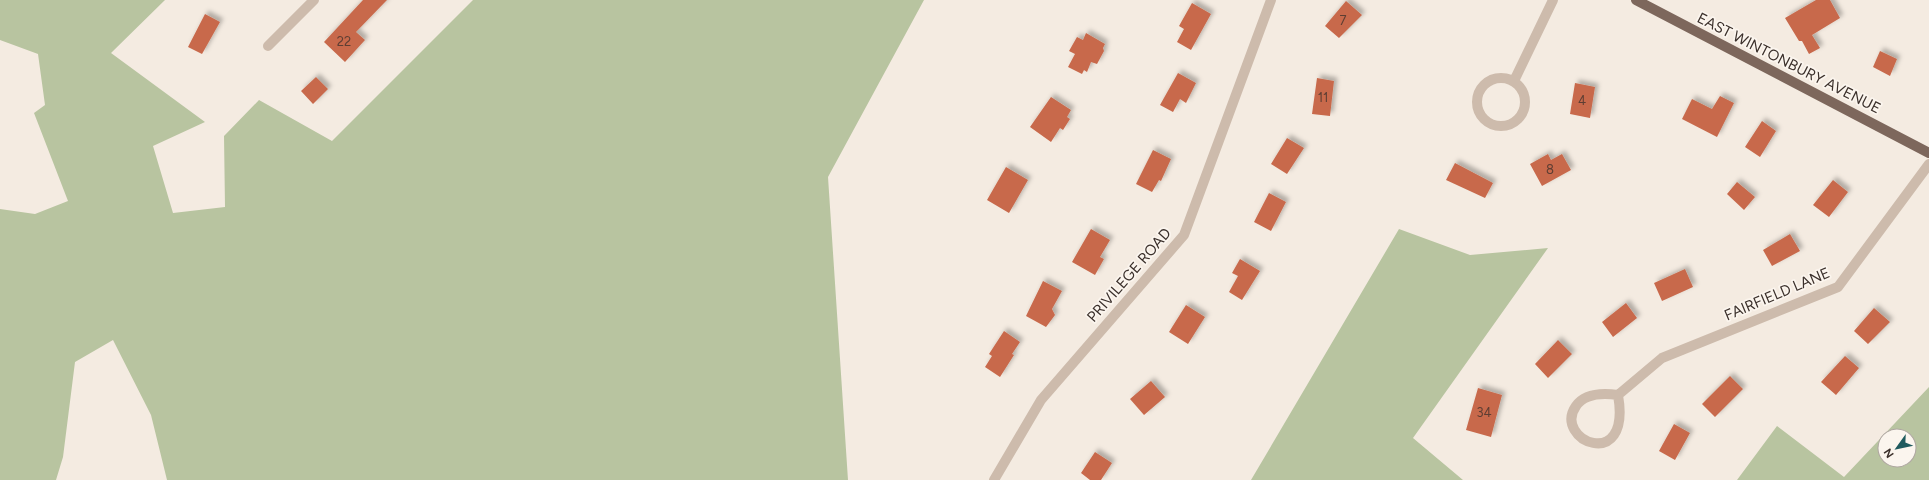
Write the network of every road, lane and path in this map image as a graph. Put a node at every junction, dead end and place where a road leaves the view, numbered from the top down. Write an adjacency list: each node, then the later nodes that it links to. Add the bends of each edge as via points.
1 (314, 0): 5 (street)
2 (1271, 0): 10 (street, PRIVILEGE ROAD, via 1184,235 1041,400)
3 (1553, 0): 6 (street)
4 (1636, 0): 7 (main road, EAST WINTONBURY AVENUE)
5 (268, 46)
6 (1514, 82): 6 (street, via 1499,78 1485,83 1480,89 1476,103 1487,122 1509,125 1521,115 1524,108 1524,93)
7 (1929, 153)
8 (1929, 164): 9 (street, FAIRFIELD LANE, via 1838,287 1662,358)
9 (1618, 395): 9 (street, via 1600,394 1579,402 1572,412 1572,424 1576,434 1592,443 1611,439 1618,429 1621,417)
10 (994, 480)

